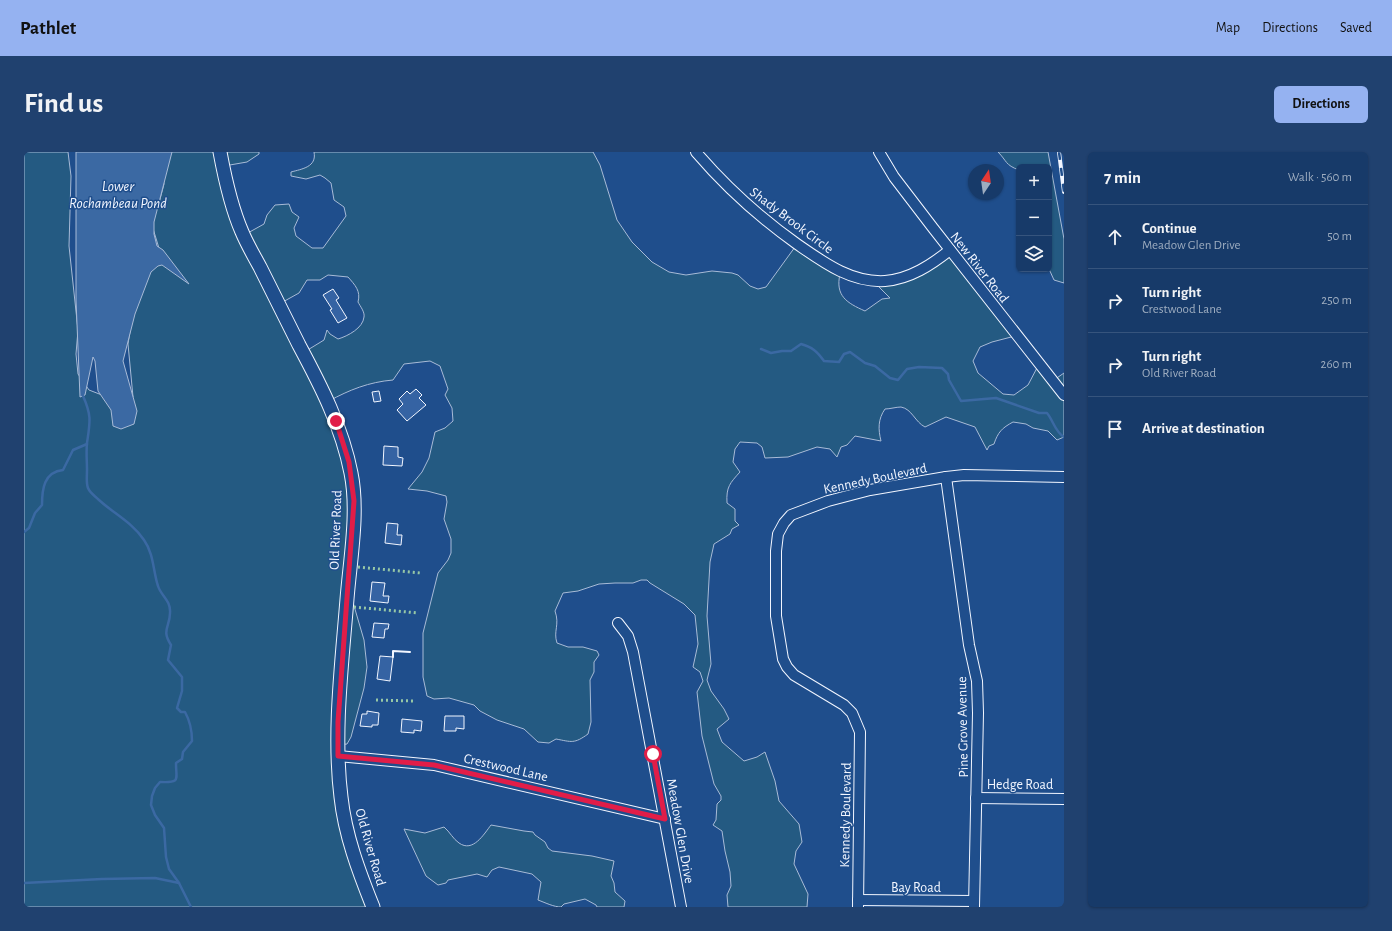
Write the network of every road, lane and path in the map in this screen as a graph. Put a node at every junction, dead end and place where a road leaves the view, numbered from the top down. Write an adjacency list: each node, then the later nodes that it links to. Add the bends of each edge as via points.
1 (220, 152): 9 (main road, Old River Road, via 227,188 241,231 318,381 336,421 352,476 354,513 338,722)
2 (696, 152): 4 (street, Shady Brook Circle, via 722,181 764,220 822,262 847,275 874,281 903,278 928,267)
3 (879, 152): 4 (street, New River Road, via 894,177)
4 (950, 250): 5 (street, New River Road)
5 (1064, 395)
6 (946, 477): 7 (street, Kennedy Boulevard, via 964,475); 10 (street, Pine Grove Avenue, via 969,645 978,681); 13 (street, Kennedy Boulevard, via 870,490 828,501 791,515 778,534 776,616 783,659 794,674 844,705 852,713 860,732)
7 (1064, 478)
8 (618, 623): 12 (street, Meadow Glen Drive, via 628,636 633,652)
9 (338, 756): 12 (street, Crestwood Lane, via 434,765); 15 (main road, Old River Road, via 344,818 362,880)
10 (976, 798): 11 (street, Hedge Road); 14 (street, Pine Grove Avenue)
11 (1064, 799)
12 (665, 819): 16 (street, Meadow Glen Drive)
13 (858, 904): 14 (street, Bay Road)
14 (974, 904)
15 (373, 907)
16 (681, 907)

